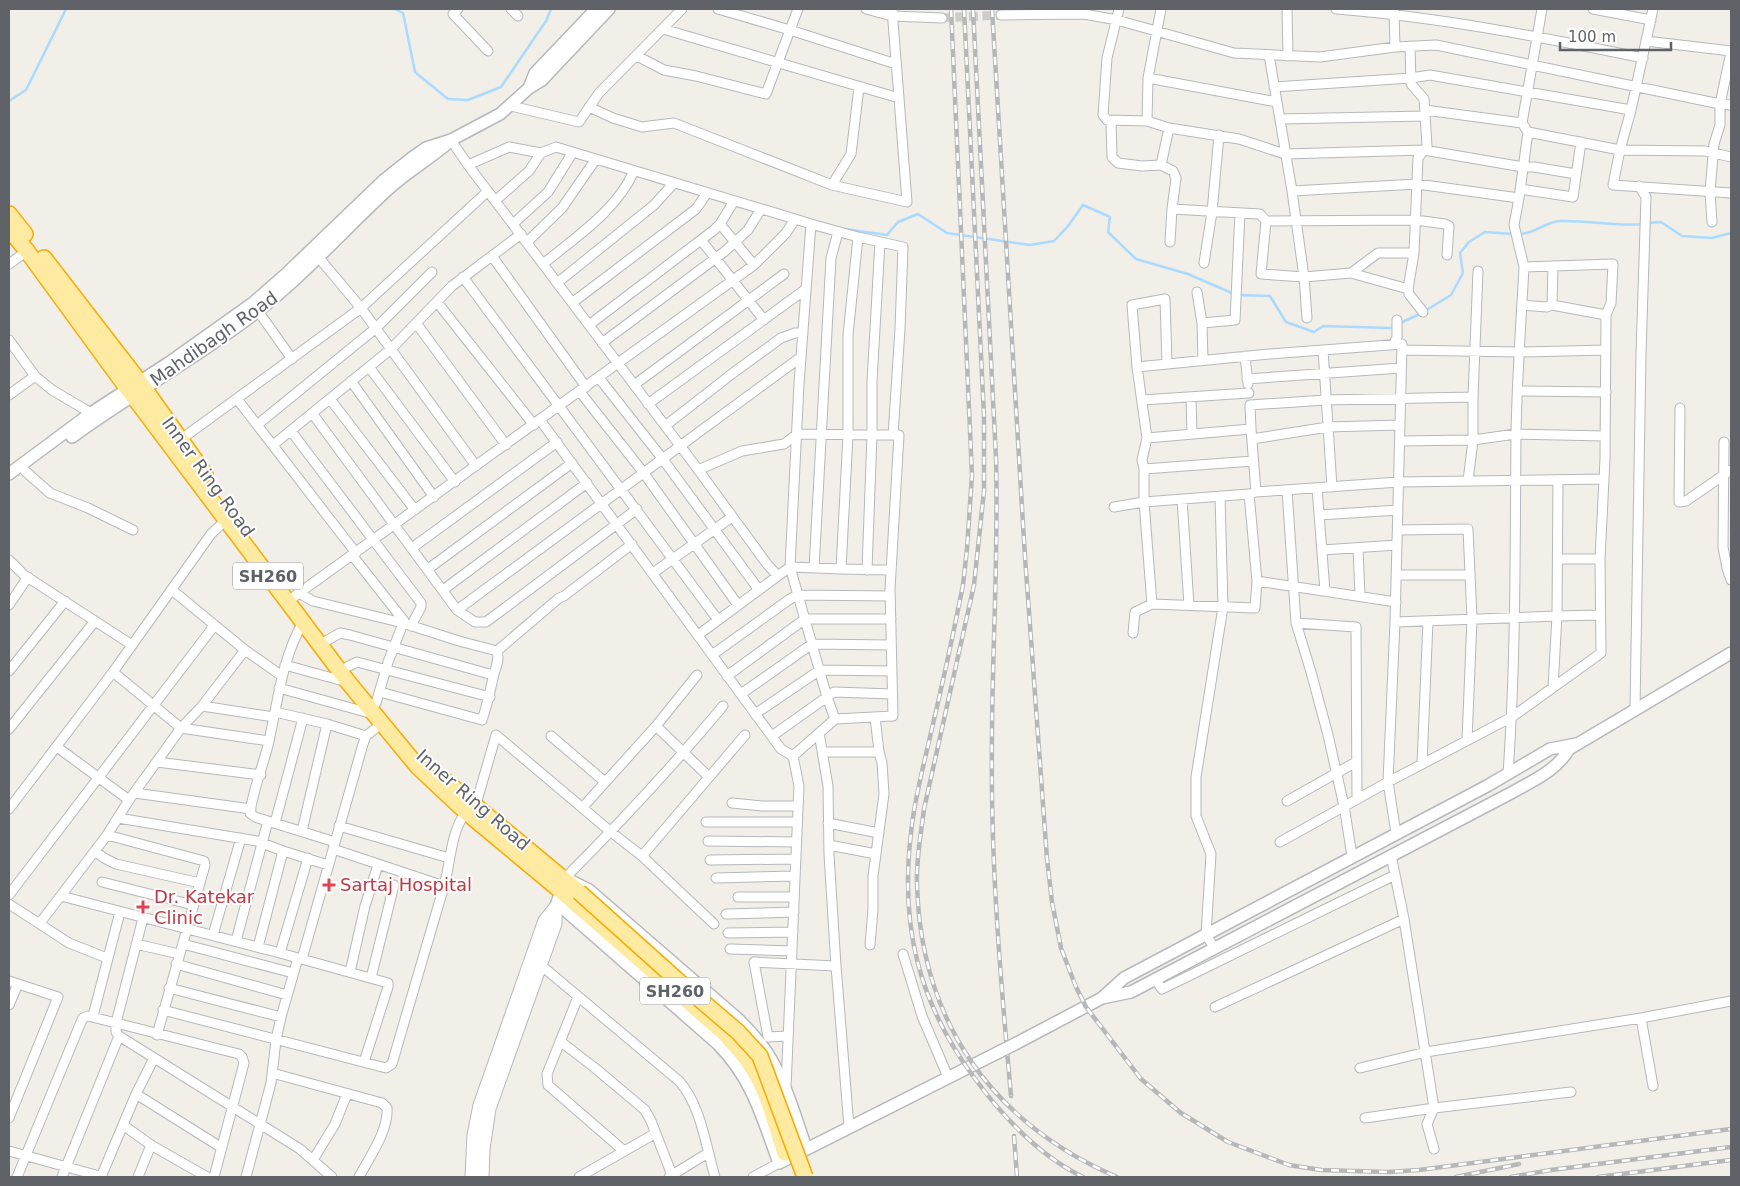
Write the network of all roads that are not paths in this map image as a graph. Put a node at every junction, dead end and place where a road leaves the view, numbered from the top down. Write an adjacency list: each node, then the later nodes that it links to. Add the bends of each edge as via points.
1 (458, 9): 31 (street, via 453,14)
2 (511, 9): 20 (street)
3 (596, 9): 45 (street, Mahdibagh Road, via 535,72)
4 (609, 9): 45 (street, Mahdibagh Road, via 542,80)
5 (682, 9): 24 (street)
6 (718, 9): 25 (street)
7 (798, 9): 25 (street)
8 (866, 9): 17 (street)
9 (1119, 9): 22 (street)
10 (1161, 9): 26 (street)
11 (1287, 9): 35 (street)
12 (1336, 9): 16 (street)
13 (1542, 9): 27 (street)
14 (1593, 9): 23 (street)
15 (1653, 9): 23 (street)
16 (1394, 11): 27 (street); 30 (street)
17 (892, 12): 21 (street); 38 (street)
18 (1040, 12): 19 (street); 22 (street, via 1084,14)
19 (1001, 15)
20 (518, 16)
21 (942, 18)
22 (1117, 20): 26 (street); 56 (street, via 1107,58 1103,115)
23 (1651, 20): 28 (street)
24 (663, 29): 34 (street); 37 (street)
25 (790, 30): 37 (street); 38 (street)
26 (1156, 31): 33 (street, via 1234,53); 40 (street)
27 (1537, 36): 36 (street); 39 (street)
28 (1646, 41): 32 (street); 36 (street)
29 (1410, 46): 30 (street); 39 (street, via 1436,45); 41 (street)
30 (1395, 47): 35 (street, via 1320,57)
31 (488, 51)
32 (1731, 52): 49 (street)
33 (1269, 55): 35 (street); 44 (street)
34 (636, 56): 37 (street, via 664,70 766,94); 52 (street)
35 (1288, 56)
36 (1642, 58): 42 (street)
37 (778, 63): 43 (street)
38 (896, 64): 47 (street)
39 (1532, 65): 42 (street); 46 (street)
40 (1148, 78): 48 (street); 57 (street)
41 (1410, 78): 44 (street); 46 (street, via 1430,74); 54 (street, via 1424,99)
42 (1637, 86): 49 (street); 53 (street)
43 (860, 87): 47 (street); 79 (street, via 851,154)
44 (1274, 87): 48 (street)
45 (529, 88): 51 (street, Mahdibagh Road)
46 (1527, 91): 53 (street); 58 (street)
47 (898, 98): 79 (street, via 907,202)
48 (1277, 102): 55 (street)
49 (1720, 104): 50 (street); 68 (street, via 1720,125)
50 (1731, 105)
51 (511, 106): 52 (street, via 579,122); 62 (street, Mahdibagh Road)
52 (589, 107): 79 (street, via 642,128 674,122)
53 (1631, 110): 65 (street)
54 (1425, 113): 55 (street); 58 (street); 64 (street, via 1427,146)
55 (1280, 119): 69 (street)
56 (1111, 121): 57 (street); 73 (street, via 1112,157 1118,163)
57 (1147, 121): 59 (street)
58 (1522, 123): 60 (street)
59 (1169, 128): 61 (street); 73 (street)
60 (1528, 132): 63 (street); 74 (street)
61 (1219, 135): 69 (street); 91 (street)
62 (451, 140): 72 (street); 112 (street, Mahdibagh Road, via 426,148 398,168)
63 (1581, 142): 65 (street); 76 (street)
64 (1424, 150): 69 (street); 74 (street); 78 (street, via 1418,158)
65 (1620, 150): 68 (street); 80 (street, via 1613,185)
66 (541, 152): 67 (street, via 556,147); 72 (street, via 508,148); 87 (street, via 529,171)
67 (574, 152): 71 (street); 99 (street, via 548,192)
68 (1714, 153): 70 (street); 83 (street)
69 (1286, 154): 82 (street)
70 (1731, 157)
71 (596, 159): 75 (street); 107 (street, via 562,208)
72 (468, 165): 81 (street)
73 (1161, 165): 89 (street, via 1173,171 1176,178)
74 (1523, 167): 76 (street); 86 (street)
75 (634, 171): 77 (street); 118 (street, via 615,201)
76 (1576, 174): 86 (street, via 1573,197)
77 (674, 183): 84 (street); 130 (street, via 654,205)
78 (1417, 184): 82 (street); 86 (street); 95 (street)
79 (832, 185)
80 (1639, 186): 83 (street); 349 (street, via 1646,198)
81 (488, 191): 87 (street); 139 (street)
82 (1292, 191): 97 (street)
83 (1710, 192): 85 (street); 98 (street)
84 (707, 193): 88 (street); 136 (street, via 690,214)
85 (1731, 193)
86 (1520, 194): 122 (street, via 1514,225)
87 (495, 201): 99 (street)
88 (734, 201): 90 (street); 100 (street)
89 (1172, 208): 91 (street); 110 (street)
90 (761, 209): 94 (street); 108 (street)
91 (1212, 212): 93 (street); 119 (street)
92 (9, 214): 175 (highway, Inner Ring Road)
93 (1240, 214): 96 (street, via 1260,214); 147 (street, via 1235,320)
94 (795, 219): 101 (street); 120 (street, via 786,233)
95 (1415, 220): 97 (street); 113 (street); 114 (street, via 1449,226)
96 (1266, 221): 97 (street); 128 (street, via 1261,274)
97 (1295, 221): 128 (street)
98 (1712, 222)
99 (513, 224): 104 (street)
100 (720, 224): 106 (street); 108 (street)
101 (811, 224): 103 (street); 131 (street)
102 (9, 229): 111 (highway, Inner Ring Road / SH260)
103 (838, 232): 105 (street); 202 (street, via 831,258)
104 (520, 234): 107 (street); 115 (street)
105 (858, 237): 109 (street); 205 (street, via 848,335)
106 (702, 240): 116 (street); 148 (street)
107 (527, 242): 118 (street)
108 (736, 242): 116 (street); 120 (street)
109 (880, 242): 206 (street); 207 (street, via 903,247)
110 (1170, 242)
111 (27, 251): 117 (street); 175 (highway, Inner Ring Road / SH260)
112 (315, 253): 139 (street); 140 (street, Mahdibagh Road); 175 (street, Mahdibagh Road, via 239,314)
113 (1414, 253): 125 (street, via 1378,253); 132 (street)
114 (1447, 255)
115 (492, 256): 127 (street); 176 (street)
116 (716, 258): 129 (street); 152 (street)
117 (9, 264)
118 (543, 264): 130 (street)
119 (1204, 264)
120 (754, 265): 129 (street)
121 (1553, 266): 122 (street); 138 (street); 142 (street, via 1614,264 1611,303)
122 (1524, 267): 137 (street)
123 (1478, 271): 158 (street)
124 (432, 272): 149 (street)
125 (1351, 273): 128 (street); 132 (street)
126 (784, 274): 134 (street)
127 (463, 277): 135 (street); 190 (street)
128 (1304, 277): 143 (street)
129 (734, 280): 134 (street); 164 (street)
130 (557, 283): 136 (street)
131 (806, 289): 144 (street); 150 (street)
132 (1408, 289): 141 (street)
133 (1197, 292): 147 (street)
134 (749, 300): 144 (street); 174 (street)
135 (437, 302): 146 (street); 194 (street)
136 (572, 303): 148 (street)
137 (1522, 305): 138 (street); 159 (street)
138 (1552, 305): 142 (street)
139 (361, 308): 149 (street); 162 (street)
140 (258, 311): 162 (street); 175 (street, Mahdibagh Road, via 189,360)
141 (1423, 312)
142 (1606, 315): 157 (street)
143 (1308, 318)
144 (764, 320): 188 (street)
145 (1397, 320): 153 (street)
146 (416, 323): 154 (street); 217 (street)
147 (1202, 323): 163 (street)
148 (589, 325): 152 (street)
149 (376, 328): 154 (street); 195 (street)
150 (803, 333): 161 (street); 197 (street, via 781,338)
151 (9, 340): 170 (street)
152 (602, 343): 164 (street)
153 (1394, 344): 155 (street); 156 (street, via 1402,344)
154 (391, 349): 166 (street); 222 (street)
155 (1323, 350): 160 (street); 169 (street)
156 (1402, 350): 158 (street); 168 (street)
157 (1606, 350): 159 (street); 178 (street)
158 (1474, 352): 159 (street); 182 (street)
159 (1520, 352): 177 (street)
160 (1245, 356): 163 (street); 172 (street)
161 (801, 357): 201 (street); 218 (street)
162 (292, 359): 183 (street)
163 (1203, 360): 165 (street)
164 (618, 364): 171 (street); 174 (street)
165 (1167, 364): 167 (street); 167 (street, via 1165,299 1132,305)
166 (369, 367): 173 (street); 234 (street)
167 (1137, 367): 186 (street)
168 (1402, 368): 169 (street); 185 (street)
169 (1324, 373): 172 (street); 187 (street)
170 (35, 376): 180 (street); 192 (street)
171 (599, 378): 176 (street); 219 (street)
172 (1247, 379): 179 (street)
173 (351, 381): 184 (street); 244 (street)
174 (634, 385): 188 (street)
175 (136, 388): 192 (street, Mahdibagh Road); 211 (highway, Inner Ring Road); 226 (street, Mahdibagh Road); 254 (highway, Inner Ring Road / SH260)
176 (583, 390): 190 (street); 227 (street)
177 (1518, 391): 178 (street); 204 (street)
178 (1606, 392): 208 (street)
179 (1249, 393): 181 (street); 189 (street)
180 (9, 395)
181 (1191, 397): 186 (street); 203 (street)
182 (1473, 397): 185 (street); 212 (street)
183 (237, 399): 195 (street); 211 (street)
184 (330, 399): 193 (street); 250 (street)
185 (1401, 399): 187 (street); 196 (street)
186 (1142, 400): 209 (street)
187 (1325, 400): 189 (street); 198 (street)
188 (648, 404): 197 (street)
189 (1250, 404): 199 (street)
190 (558, 407): 194 (street); 239 (street)
191 (1680, 408): 229 (street, via 1679,502 1686,501)
192 (91, 413): 228 (street, Mahdibagh Road)
193 (312, 413): 200 (street); 255 (street)
194 (537, 423): 214 (street); 217 (street)
195 (257, 424): 216 (street)
196 (1400, 425): 198 (street); 213 (street)
197 (665, 426): 218 (street)
198 (1328, 427): 210 (street); 238 (street)
199 (1251, 429): 203 (street); 210 (street)
200 (291, 431): 216 (street); 260 (street)
201 (797, 434): 202 (street); 224 (street, via 784,444 742,451); 272 (street)
202 (822, 434): 205 (street); 274 (street)
203 (1192, 434): 209 (street)
204 (1516, 434): 208 (street); 212 (street); 231 (street)
205 (848, 435): 206 (street); 276 (street)
206 (872, 435): 207 (street); 277 (street)
207 (893, 435): 278 (street, via 899,435)
208 (1605, 436): 230 (street)
209 (1147, 438): 223 (street, via 1142,460)
210 (1252, 439): 220 (street)
211 (180, 440): 294 (highway, Inner Ring Road)
212 (1473, 440): 213 (street); 233 (street)
213 (1400, 441): 235 (street)
214 (557, 442): 221 (street); 264 (street)
215 (1724, 442): 229 (street)
216 (273, 445): 267 (street)
217 (506, 445): 222 (street)
218 (679, 445): 219 (street); 224 (street)
219 (662, 458): 227 (street); 257 (street)
220 (1253, 461): 223 (street); 242 (street)
221 (572, 463): 237 (street); 275 (street)
222 (476, 466): 234 (street)
223 (1144, 469): 246 (street)
224 (698, 470): 253 (street)
225 (1731, 470): 229 (street)
226 (25, 471): 236 (street, Mahdibagh Road); 258 (street, via 50,493)
227 (643, 472): 239 (street); 262 (street)
228 (9, 474)
229 (1722, 475): 273 (street, via 1723,547)
230 (1604, 479): 232 (street); 270 (street)
231 (1516, 480): 232 (street); 233 (street); 305 (street)
232 (1558, 480): 269 (street)
233 (1468, 481): 235 (street)
234 (455, 482): 244 (street)
235 (1399, 482): 238 (street); 251 (street)
236 (9, 483)
237 (586, 483): 247 (street); 288 (street)
238 (1332, 487): 240 (street)
239 (621, 488): 247 (street); 249 (street)
240 (1317, 488): 241 (street); 252 (street)
241 (1287, 490): 242 (street); 286 (street)
242 (1252, 493): 243 (street); 285 (street)
243 (1220, 496): 245 (street); 301 (street)
244 (434, 497): 250 (street)
245 (1182, 499): 246 (street); 300 (street)
246 (1144, 502): 248 (street); 297 (street)
247 (601, 503): 256 (street); 302 (street)
248 (1114, 507)
249 (637, 509): 256 (street); 268 (street)
250 (415, 510): 255 (street)
251 (1398, 510): 252 (street); 259 (street)
252 (1319, 514): 266 (street)
253 (732, 517): 257 (street); 281 (street)
254 (226, 519): 287 (street, via 211,534); 294 (highway, Inner Ring Road / SH260)
255 (396, 524): 260 (street); 264 (street)
256 (617, 524): 261 (street); 302 (street, via 486,622 475,622)
257 (714, 529): 262 (street); 289 (street)
258 (132, 530)
259 (1398, 530): 263 (street); 280 (street, via 1468,530)
260 (374, 540): 267 (street); 315 (street, via 421,602 421,607)
261 (632, 544): 279 (street); 325 (street, via 559,598)
262 (694, 544): 268 (street); 299 (street)
263 (1397, 545): 265 (street); 282 (street)
264 (412, 548): 275 (street)
265 (1358, 548): 266 (street); 293 (street)
266 (1322, 550): 290 (street)
267 (354, 554): 294 (street); 315 (street)
268 (673, 559): 279 (street); 309 (street)
269 (1558, 559): 270 (street); 304 (street)
270 (1600, 559): 303 (street)
271 (9, 560): 283 (street)
272 (790, 567): 274 (street); 281 (street); 291 (street)
273 (1729, 567): 284 (street)
274 (814, 568): 276 (street)
275 (428, 569): 288 (street)
276 (840, 569): 277 (street)
277 (867, 570): 278 (street)
278 (891, 570): 292 (street)
279 (653, 573): 318 (street)
280 (1470, 575): 282 (street); 308 (street)
281 (778, 576): 289 (street)
282 (1396, 576): 296 (street)
283 (28, 577): 295 (street); 298 (street)
284 (1731, 580)
285 (1258, 581): 286 (street); 301 (street, via 1255,608)
286 (1293, 587): 290 (street); 314 (street)
287 (172, 590): 316 (street); 321 (street)
288 (443, 590): 302 (street)
289 (759, 590): 299 (street)
290 (1325, 591): 293 (street)
291 (798, 595): 292 (street); 306 (street); 327 (street)
292 (890, 596): 307 (street)
293 (1360, 596): 296 (street)
294 (293, 597): 312 (highway, Inner Ring Road / SH260); 315 (street); 319 (highway, Inner Ring Road)
295 (65, 601): 310 (street); 331 (street)
296 (1396, 602): 313 (street)
297 (1152, 604): 300 (street); 317 (street, via 1135,612)
298 (9, 605)
299 (738, 605): 309 (street)
300 (1189, 605): 301 (street)
301 (1223, 607): 448 (street, via 1196,777 1196,816 1211,854)
302 (458, 610)
303 (1600, 615): 304 (street); 339 (street, via 1601,653)
304 (1557, 616): 305 (street); 339 (street)
305 (1514, 618): 308 (street); 352 (street)
306 (805, 619): 307 (street); 320 (street); 338 (street)
307 (891, 619): 322 (street)
308 (1472, 619): 311 (street); 365 (street)
309 (718, 620): 318 (street)
310 (95, 621): 321 (street); 359 (street)
311 (1428, 621): 313 (street); 375 (street)
312 (303, 622): 328 (street); 334 (highway, Inner Ring Road / SH260)
313 (1395, 622): 382 (street)
314 (1296, 623): 374 (street, via 1356,627); 376 (street)
315 (407, 625): 323 (street); 325 (street)
316 (214, 626): 324 (street); 345 (street)
317 (1133, 633)
318 (698, 635): 327 (street)
319 (326, 641): 323 (street, via 340,633); 334 (highway, Inner Ring Road)
320 (812, 644): 322 (street); 330 (street); 341 (street)
321 (132, 645): 333 (street)
322 (891, 645): 332 (street)
323 (394, 648): 329 (street); 335 (street)
324 (245, 650): 337 (street); 346 (street)
325 (497, 651): 335 (street)
326 (1731, 653): 349 (street)
327 (712, 655): 338 (street)
328 (285, 665): 334 (street); 337 (street)
329 (387, 669): 334 (street, via 357,662); 343 (street); 348 (street)
330 (820, 670): 332 (street); 344 (street); 351 (street)
331 (9, 671)
332 (892, 671): 342 (street)
333 (113, 672): 345 (street); 367 (street)
334 (347, 675): 348 (highway, Inner Ring Road / SH260)
335 (494, 675): 343 (street)
336 (697, 675): 357 (street)
337 (282, 676): 340 (street)
338 (727, 676): 341 (street)
339 (1553, 687): 352 (street)
340 (279, 688): 348 (street); 350 (street)
341 (741, 694): 351 (street)
342 (892, 694): 344 (street, via 837,692); 353 (street, via 893,716)
343 (490, 697): 348 (street, via 482,720)
344 (827, 697): 355 (street); 364 (street)
345 (152, 705): 358 (street); 380 (street)
346 (202, 706): 350 (street); 358 (street)
347 (723, 706): 371 (street)
348 (378, 708): 362 (street); 390 (highway, Inner Ring Road, via 417,754); 390 (highway, Inner Ring Road / SH260, via 418,767)
349 (1636, 709): 368 (street)
350 (274, 714): 354 (street); 366 (street)
351 (755, 714): 364 (street)
352 (1512, 716): 365 (street); 377 (street)
353 (875, 717): 355 (street); 370 (street)
354 (303, 718): 356 (street); 395 (street)
355 (835, 719): 360 (street)
356 (327, 724): 362 (street); 400 (street)
357 (656, 726): 371 (street); 381 (street)
358 (181, 728): 366 (street); 373 (street)
359 (9, 729)
360 (820, 733): 369 (street); 372 (street)
361 (745, 735): 379 (street)
362 (366, 736): 399 (street)
363 (551, 736): 381 (street)
364 (772, 736): 372 (street, via 781,749)
365 (1467, 740): 375 (street)
366 (269, 742): 378 (street)
367 (57, 747): 380 (street); 392 (street)
368 (1573, 747): 377 (street, via 1550,749); 415 (street, via 1548,772)
369 (823, 752): 370 (street); 398 (street, via 828,786)
370 (879, 752): 402 (street, via 884,794)
371 (684, 753): 379 (street); 401 (street)
372 (793, 756): 388 (street, via 799,786)
373 (157, 762): 378 (street); 383 (street)
374 (1356, 762): 376 (street); 384 (street)
375 (1422, 764): 382 (street)
376 (1336, 773): 386 (street); 389 (street)
377 (1508, 774): 403 (street)
378 (261, 775): 393 (street)
379 (709, 777): 416 (street)
380 (99, 778): 385 (street); 432 (street)
381 (605, 782): 391 (street)
382 (1388, 782): 384 (street); 403 (street)
383 (135, 793): 385 (street); 393 (street)
384 (1357, 799): 389 (street)
385 (129, 800): 394 (street)
386 (1287, 801)
387 (732, 803): 388 (street)
388 (798, 806): 397 (street)
389 (1344, 806): 408 (street); 417 (street)
390 (471, 808): 391 (street, via 496,735); 419 (street, via 458,824); 431 (highway, Inner Ring Road / SH260)
391 (582, 808): 401 (street)
392 (9, 809)
393 (251, 810): 395 (street, via 254,817)
394 (118, 818): 404 (street); 405 (street)
395 (271, 822): 400 (street); 409 (street)
396 (706, 822): 397 (street)
397 (797, 822): 407 (street)
398 (828, 823): 402 (street); 411 (street)
399 (339, 826): 410 (street); 419 (street)
400 (302, 831): 410 (street)
401 (611, 832): 416 (street); 431 (street)
402 (879, 833): 414 (street)
403 (1396, 833): 417 (street)
404 (107, 835): 412 (street); 428 (street, via 201,859 205,865)
405 (241, 838): 409 (street); 449 (street)
406 (708, 841): 407 (street)
407 (796, 842): 420 (street)
408 (1280, 842)
409 (262, 843): 413 (street); 450 (street)
410 (334, 845): 422 (street); 423 (street)
411 (829, 845): 414 (street); 466 (street)
412 (96, 851): 428 (street, via 116,864); 433 (street)
413 (283, 851): 418 (street); 454 (street)
414 (876, 854): 453 (street)
415 (1391, 855): 424 (street); 455 (street)
416 (642, 856): 444 (street)
417 (1352, 856): 448 (street)
418 (308, 858): 422 (street); 458 (street)
419 (449, 858): 430 (street)
420 (796, 859): 421 (street); 425 (street)
421 (710, 860)
422 (328, 865): 462 (street)
423 (378, 865): 430 (street); 467 (street)
424 (1395, 875): 442 (street); 470 (street, via 1162,989)
425 (795, 876): 426 (street); 435 (street)
426 (716, 878)
427 (102, 882): 437 (street)
428 (200, 882): 437 (street)
429 (394, 885): 469 (street)
430 (444, 886): 491 (street, via 392,1064 386,1068)
431 (566, 893): 465 (street); 496 (street, via 579,884 589,890 738,1019 766,1051); 517 (street, via 732,1058 750,1086); 529 (street, via 543,920 483,1089 472,1134); 530 (street, via 506,1047 483,1116); 535 (highway, SH260, via 723,1032 741,1052 752,1066 765,1094); 536 (highway, bridge, via 676,979 738,1032 760,1056)
432 (9, 895)
433 (60, 896): 438 (street); 443 (street)
434 (738, 897): 435 (street)
435 (794, 897): 439 (street)
436 (9, 904): 443 (street)
437 (193, 905): 445 (street)
438 (120, 912): 441 (street); 461 (street)
439 (794, 912): 440 (street); 446 (street)
440 (726, 914)
441 (143, 918): 445 (street); 451 (street)
442 (1404, 919): 478 (street); 489 (street)
443 (40, 923): 461 (street, via 69,943)
444 (714, 924)
445 (186, 930): 449 (street); 452 (street)
446 (793, 932): 447 (street); 457 (street)
447 (728, 933)
448 (1206, 934): 455 (street); 475 (street, via 1124,978)
449 (213, 935): 450 (street)
450 (236, 941): 454 (street)
451 (136, 944): 459 (street); 483 (street)
452 (182, 944): 459 (street); 468 (street)
453 (870, 945)
454 (258, 947): 458 (street)
455 (1214, 948): 470 (street)
456 (730, 949): 457 (street)
457 (792, 951): 463 (street)
458 (280, 953): 462 (street)
459 (179, 954): 464 (street)
460 (903, 954): 494 (street, via 922,1016)
461 (107, 958): 480 (street)
462 (300, 959): 467 (street); 468 (street)
463 (791, 963): 466 (street); 486 (street); 486 (street, via 754,962 768,1037)
464 (176, 964): 472 (street); 473 (street)
465 (542, 966): 474 (street); 531 (street, via 492,1109)
466 (836, 966): 506 (street)
467 (350, 972): 469 (street)
468 (293, 973): 473 (street)
469 (371, 978): 491 (street, via 385,981 388,987)
470 (1156, 979): 475 (street, via 1131,992)
471 (13, 982): 477 (street); 502 (street, via 58,997)
472 (169, 988): 479 (street); 481 (street)
473 (287, 995): 481 (street)
474 (578, 997): 488 (street); 514 (street, via 686,1089 694,1104)
475 (1102, 998): 494 (street, bridge)
476 (1731, 1001): 482 (street)
477 (9, 1005)
478 (1215, 1008)
479 (163, 1010): 484 (street); 487 (street)
480 (93, 1016): 483 (street); 515 (street, via 83,1018 81,1022)
481 (281, 1017): 487 (street)
482 (1641, 1018): 489 (street); 495 (street)
483 (116, 1024): 484 (street); 485 (street)
484 (157, 1035): 500 (street, via 242,1057 244,1063)
485 (119, 1036): 490 (street); 518 (street)
486 (788, 1036): 496 (street)
487 (276, 1040): 491 (street); 493 (street)
488 (560, 1041): 507 (street, via 640,1105); 513 (street, via 547,1074 548,1085)
489 (1426, 1052): 492 (street); 501 (street)
490 (154, 1058): 498 (street); 500 (street)
491 (364, 1062)
492 (1360, 1068)
493 (272, 1073): 499 (street); 505 (street)
494 (948, 1077): 506 (street)
495 (1653, 1086)
496 (785, 1090): 510 (street)
497 (1571, 1092): 501 (street)
498 (136, 1094): 504 (street); 509 (street)
499 (347, 1094): 516 (street, via 336,1124); 528 (street, via 382,1103 387,1108 388,1116 379,1140)
500 (233, 1108): 505 (street); 509 (street)
501 (1434, 1108): 503 (street); 511 (street, via 1427,1124)
502 (9, 1118)
503 (1365, 1118)
504 (123, 1125): 508 (street); 522 (street)
505 (260, 1125): 516 (street); 526 (street)
506 (849, 1127): 510 (street)
507 (656, 1133): 513 (street); 519 (street)
508 (152, 1144): 523 (street); 524 (street)
509 (222, 1148): 525 (street)
510 (806, 1148): 517 (street)
511 (1434, 1149)
512 (9, 1151): 515 (street)
513 (624, 1151): 532 (street)
514 (708, 1153): 519 (street); 533 (street)
515 (25, 1156): 518 (street); 520 (street)
516 (313, 1160): 527 (street)
517 (779, 1163): 534 (street)
518 (66, 1168): 521 (street); 522 (street)
519 (670, 1176)
520 (17, 1177)
521 (62, 1177)
522 (102, 1177)
523 (138, 1177)
524 (207, 1177)
525 (214, 1177)
526 (246, 1177)
527 (332, 1177)
528 (359, 1177)
529 (470, 1177)
530 (477, 1177)
531 (484, 1177)
532 (579, 1177)
533 (715, 1177)
534 (753, 1177)
535 (794, 1177)
536 (805, 1177)

